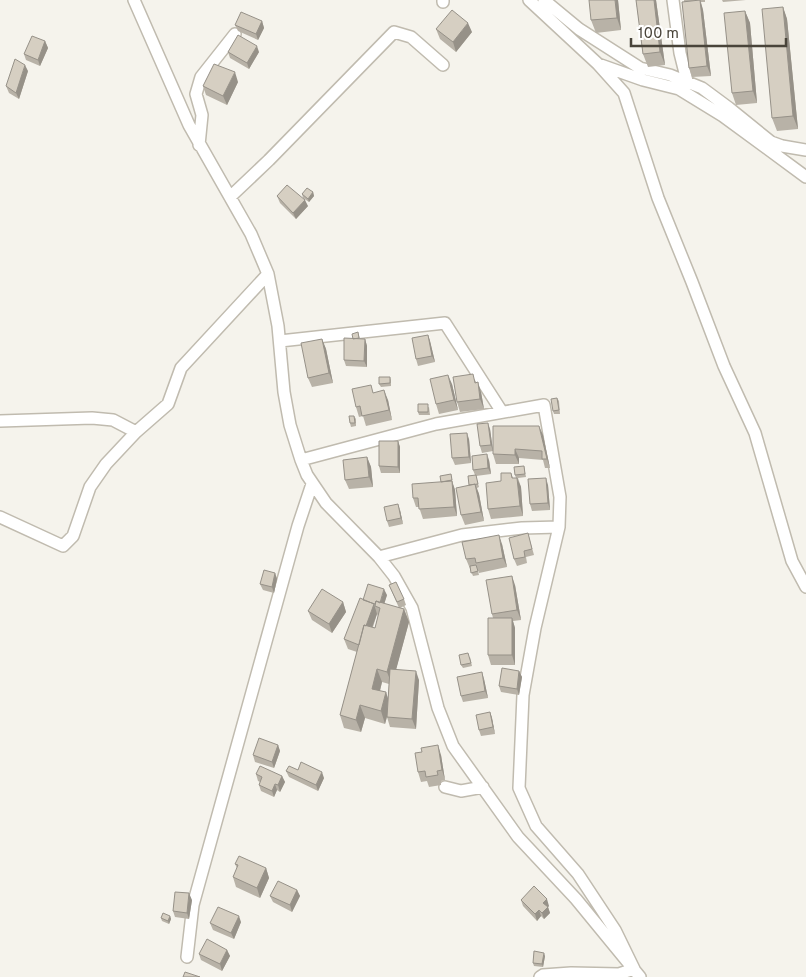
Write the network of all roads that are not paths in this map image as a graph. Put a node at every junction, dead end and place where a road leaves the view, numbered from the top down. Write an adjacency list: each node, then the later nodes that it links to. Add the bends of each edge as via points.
1 (134, 0): 9 (street)
2 (528, 0): 6 (street)
3 (544, 0): 8 (street, via 579,29 640,68)
4 (673, 0): 8 (street)
5 (235, 34): 9 (street, via 201,77 196,94 202,115)
6 (598, 64): 11 (street, via 680,89); 23 (street, via 624,93 658,198 724,366 755,433 792,561)
7 (443, 65): 12 (street, via 411,37 394,32)
8 (687, 82): 10 (street, via 714,96 771,142)
9 (199, 145): 12 (street)
10 (806, 150)
11 (806, 176)
12 (230, 197): 13 (street)
13 (268, 274): 14 (street); 17 (street, via 181,368 168,404)
14 (280, 342): 15 (street, via 445,323); 18 (street, via 284,392)
15 (502, 412): 18 (street, via 436,424); 21 (street, via 544,405 560,497)
16 (0, 421): 17 (street, via 92,418 113,420)
17 (136, 432): 20 (street, via 106,464 90,488 74,536 63,546)
18 (300, 460): 19 (street)
19 (312, 484): 22 (street, via 326,503); 26 (street, via 193,905)
20 (0, 517)
21 (559, 527): 22 (street, via 462,535); 27 (street, via 523,695 518,788 536,826 578,874 615,930)
22 (379, 557): 25 (street, via 412,608 438,708 450,738)
23 (806, 587)
24 (445, 787): 25 (street, via 461,791)
25 (483, 787): 27 (street, via 518,837 576,899)
26 (186, 957)
27 (637, 973): 28 (street, via 571,973)
28 (540, 977)

